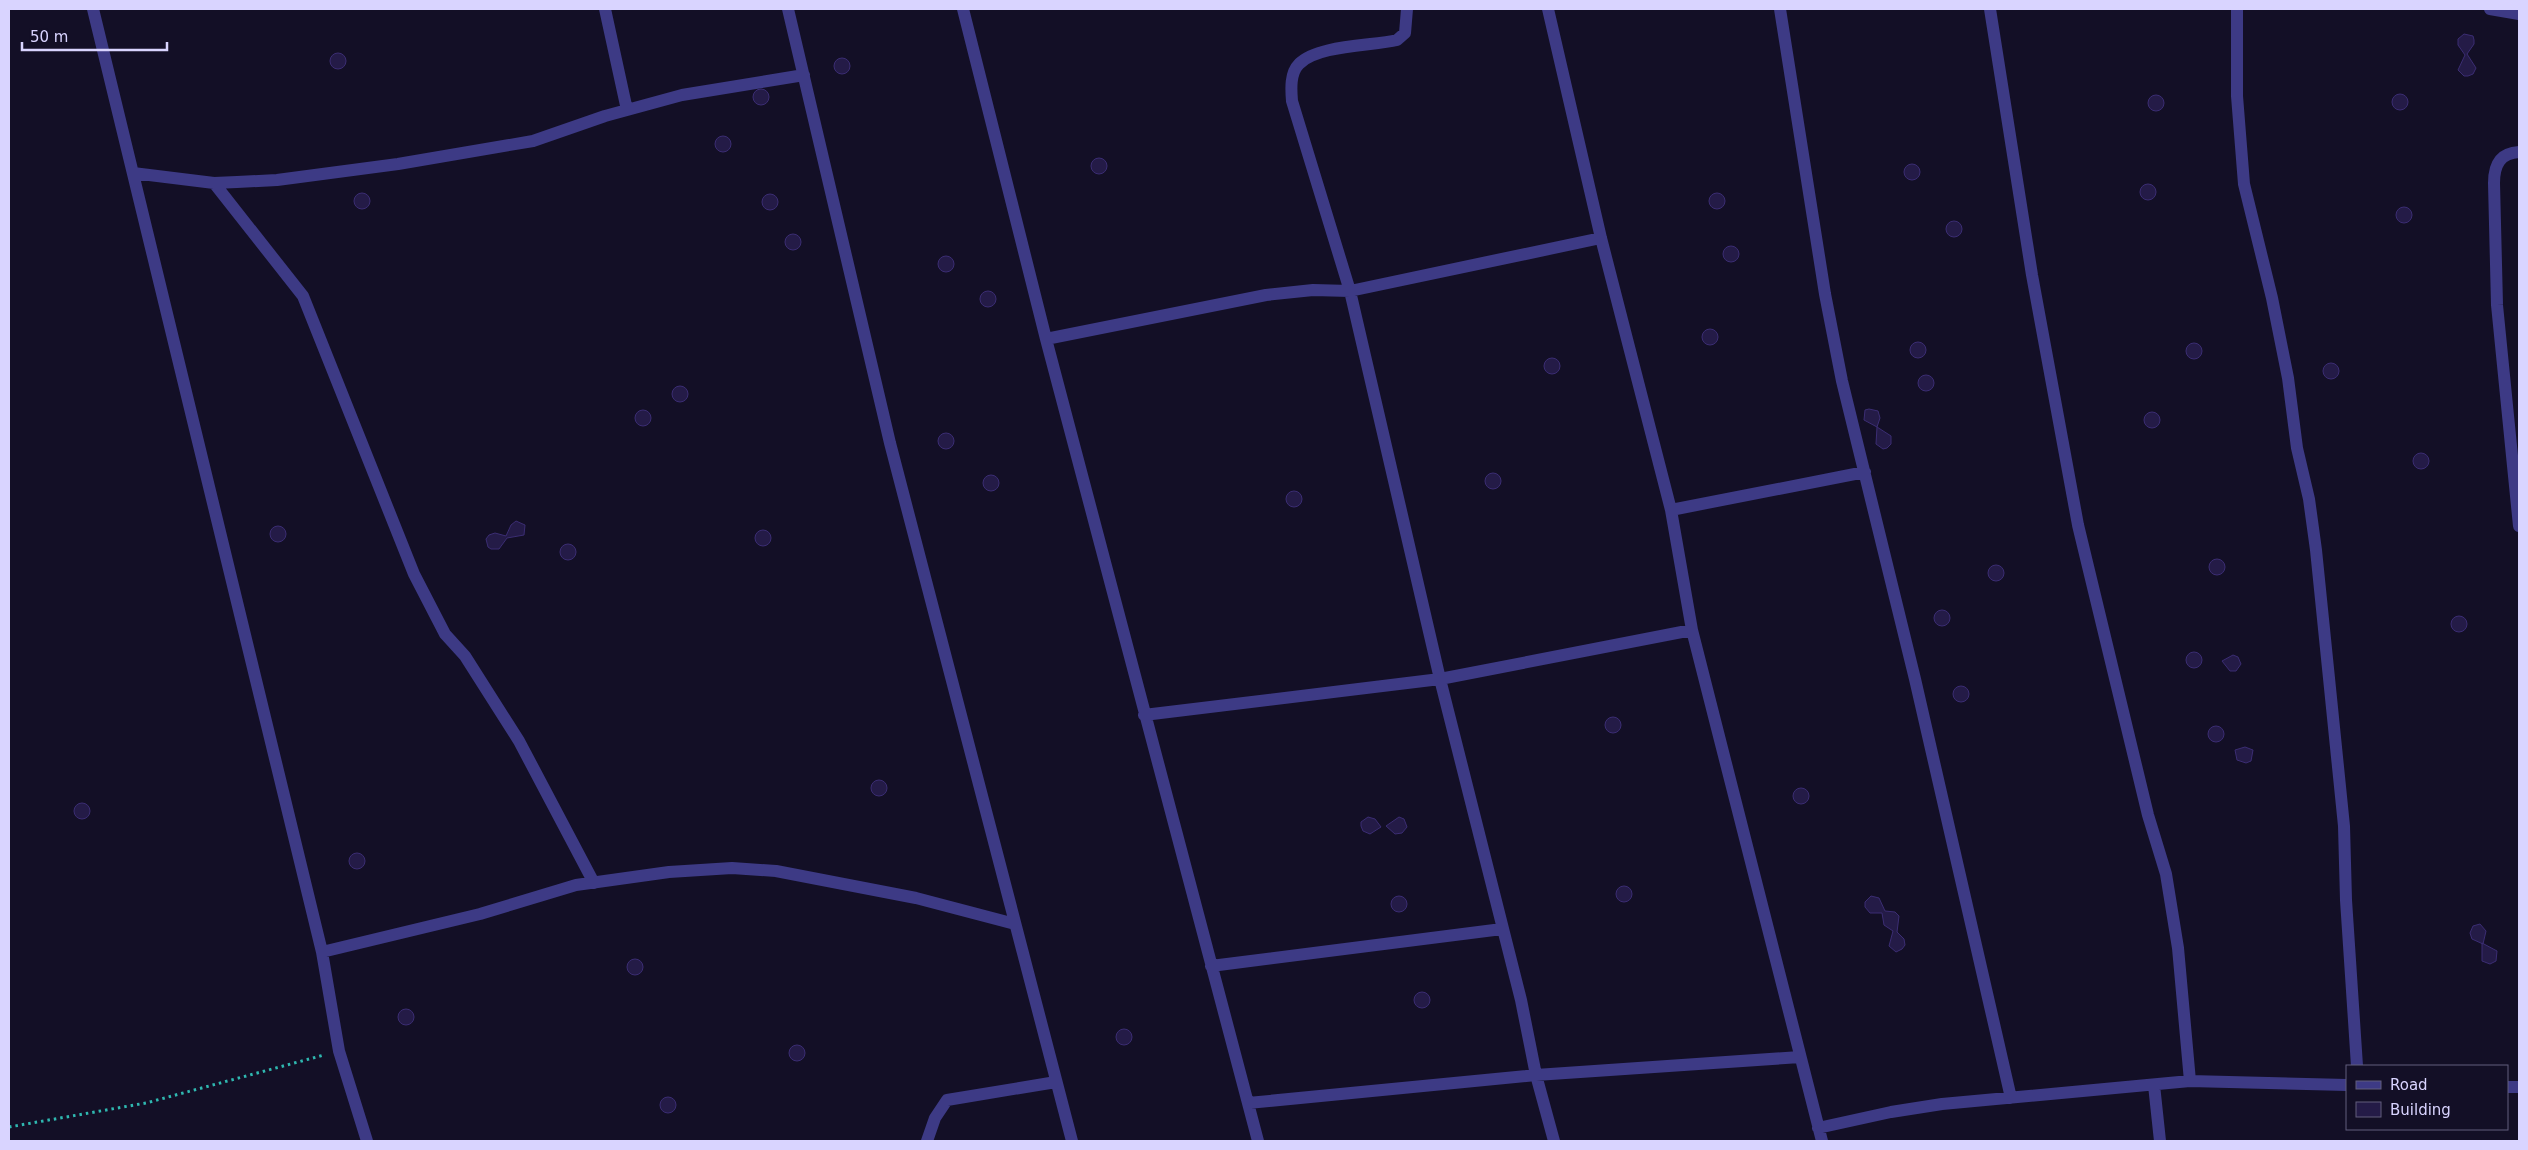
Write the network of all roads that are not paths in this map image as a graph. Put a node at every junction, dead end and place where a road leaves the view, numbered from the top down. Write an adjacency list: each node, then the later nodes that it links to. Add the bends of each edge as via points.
1 (93, 9): 15 (street)
2 (604, 9): 13 (street)
3 (788, 9): 12 (street)
4 (963, 9): 19 (street)
5 (1407, 9): 18 (street, via 1406,34 1398,40 1309,56 1298,65 1291,86 1292,101)
6 (1548, 9): 17 (street)
7 (1780, 9): 20 (street, via 1825,294)
8 (1990, 9): 34 (street, via 2032,275 2078,525 2148,815 2166,874 2182,983)
9 (2237, 9): 32 (street, via 2237,96 2244,184 2288,378 2316,550 2344,826)
10 (2490, 9): 11 (street)
11 (2519, 14)
12 (804, 75): 13 (street, via 682,95); 27 (street, via 890,443)
13 (627, 110): 16 (street, via 533,141 486,151 277,180)
14 (2519, 152): 22 (street, via 2498,161 2494,171 2494,191 2498,304)
15 (133, 173): 16 (street); 29 (street)
16 (214, 183): 26 (street, via 303,296 414,574 445,634 465,656 519,741)
17 (1601, 238): 18 (street); 21 (street)
18 (1350, 291): 19 (street, via 1313,290 1266,295); 24 (street)
19 (1046, 339): 25 (street)
20 (1865, 472): 21 (street); 38 (street)
21 (1671, 510): 23 (street)
22 (2519, 526)
23 (1692, 630): 24 (street); 31 (street)
24 (1440, 679): 25 (street); 28 (street)
25 (1144, 715): 30 (street)
26 (594, 883): 27 (street, via 669,872 732,868 776,871 916,898); 29 (street)
27 (1015, 924): 35 (street)
28 (1502, 929): 30 (street); 33 (street, via 1522,1000)
29 (322, 952): 41 (street, via 339,1051)
30 (1211, 966): 39 (street)
31 (1800, 1057): 33 (street); 40 (street)
32 (2356, 1065)
33 (1536, 1074): 39 (street); 45 (street)
34 (2190, 1081): 36 (street); 37 (street)
35 (1056, 1082): 42 (street, via 947,1100 935,1118); 43 (street)
36 (2154, 1084): 38 (street); 47 (street)
37 (2346, 1085)
38 (2011, 1098): 40 (street, via 1891,1112)
39 (1248, 1104): 44 (street)
40 (1818, 1128): 46 (street)
41 (367, 1141)
42 (927, 1141)
43 (1072, 1141)
44 (1258, 1141)
45 (1554, 1141)
46 (1822, 1141)
47 (2160, 1141)

